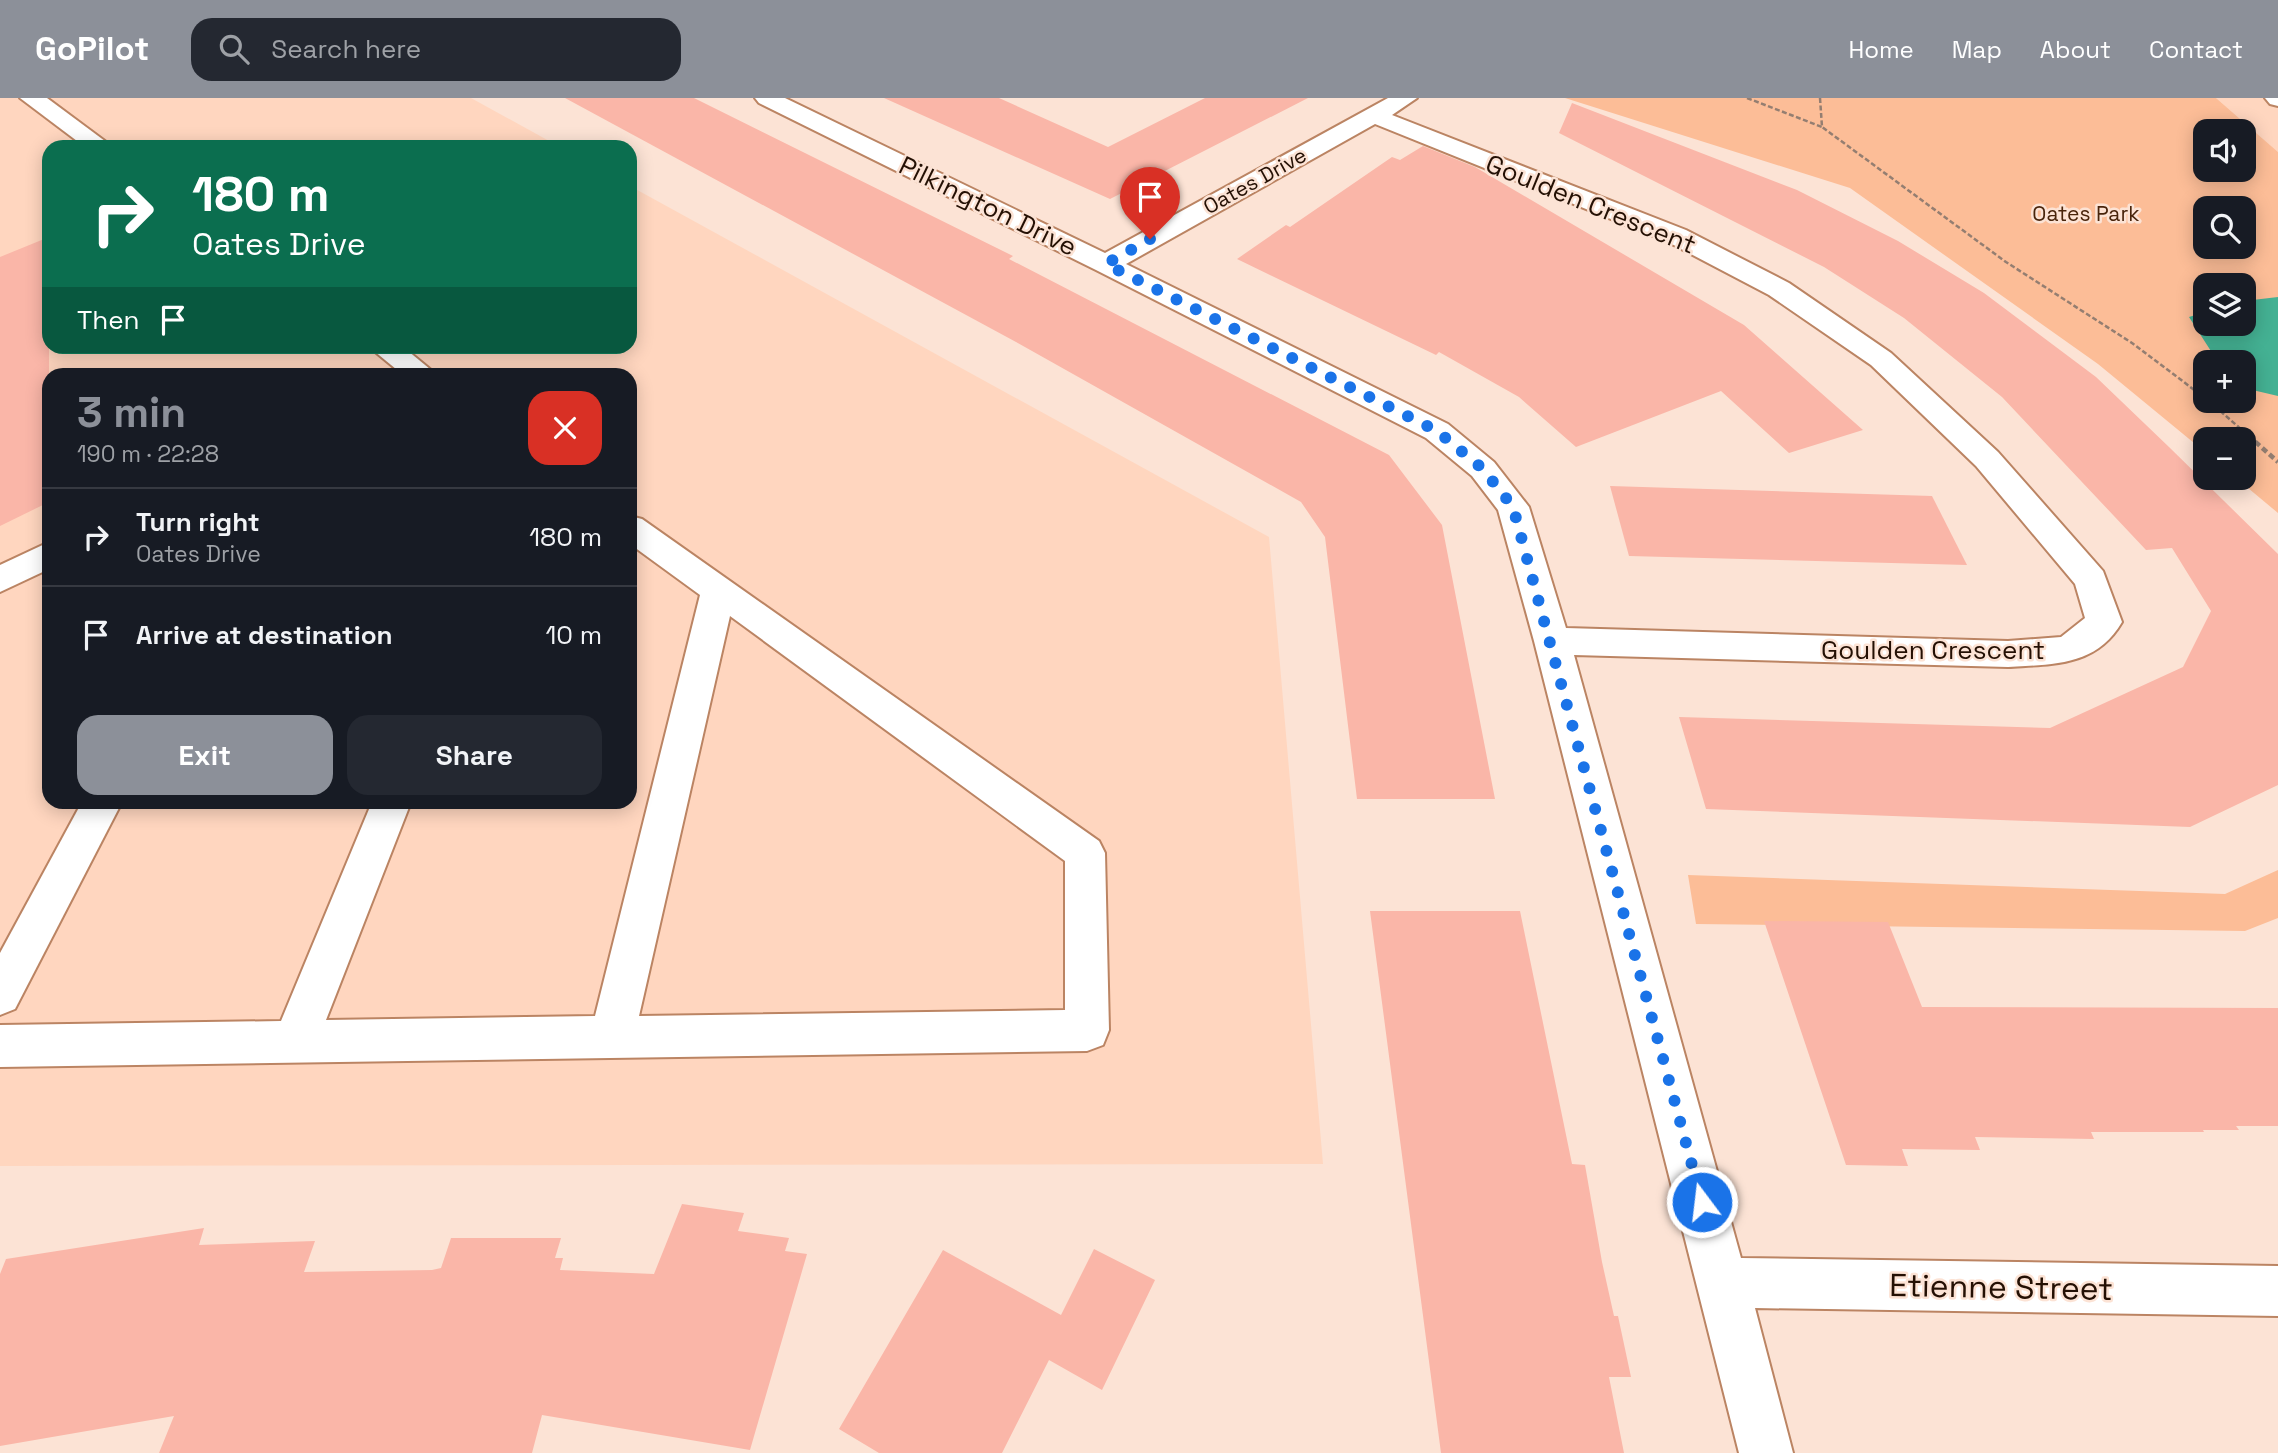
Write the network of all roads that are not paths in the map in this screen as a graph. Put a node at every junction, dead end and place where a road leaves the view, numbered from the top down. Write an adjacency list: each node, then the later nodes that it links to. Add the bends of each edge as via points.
1 (32, 98): 5 (street)
2 (767, 98): 6 (street, Pilkington Drive)
3 (1405, 98): 4 (street, Oates Drive)
4 (1375, 116): 6 (street, Oates Drive); 13 (street, Goulden Crescent, via 1677,236 1779,289 1881,359 1987,459 2083,570 2091,580 2104,622 2069,650 2008,654)
5 (91, 140)
6 (1106, 264): 13 (street, Pilkington Drive, via 1437,431 1483,469 1513,507)
7 (390, 354): 8 (street)
8 (403, 368)
9 (637, 532): 12 (street)
10 (42, 558): 11 (street)
11 (0, 580)
12 (718, 593): 17 (street); 17 (street, via 1085,853 1087,1030)
13 (1552, 641): 20 (street, Pilkington Drive)
14 (98, 809): 16 (street)
15 (388, 809): 18 (street)
16 (0, 995)
17 (612, 1038): 18 (street)
18 (295, 1042): 19 (street)
19 (0, 1046)
20 (1723, 1283): 21 (street, Etienne Street); 22 (street, Pilkington Drive)
21 (2278, 1291)
22 (1766, 1453)

